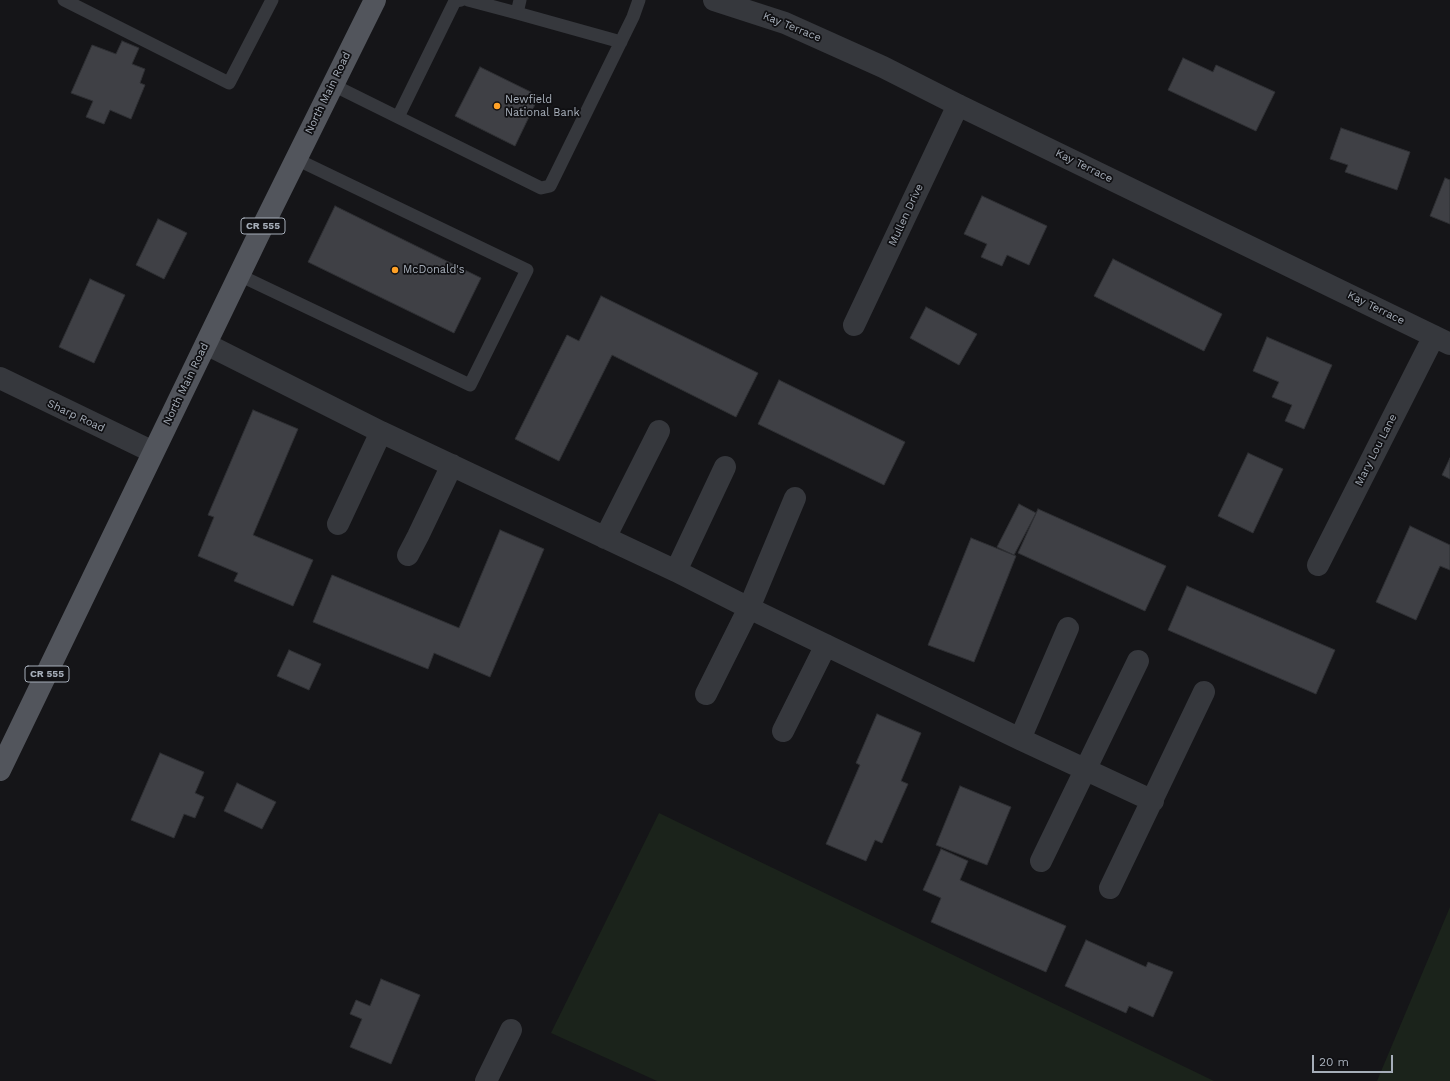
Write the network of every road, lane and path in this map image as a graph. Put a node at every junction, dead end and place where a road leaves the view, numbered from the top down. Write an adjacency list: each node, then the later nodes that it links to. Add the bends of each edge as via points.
1 (64, 0): 2 (lane, via 229,83)
2 (272, 0)
3 (375, 0): 11 (main road, North Main Road / CR 555)
4 (461, 0): 13 (lane, via 455,2)
5 (468, 0): 9 (lane)
6 (520, 0): 9 (lane)
7 (639, 0): 10 (lane)
8 (714, 0): 12 (street, Kay Terrace, via 785,23 883,67)
9 (517, 13): 10 (lane)
10 (621, 42): 13 (lane, via 550,186 541,188)
11 (333, 84): 13 (lane); 14 (main road, North Main Road / CR 555)
12 (958, 105): 16 (street, Mullen Drive); 17 (street, Kay Terrace)
13 (398, 117)
14 (296, 159): 15 (main road, North Main Road / CR 555); 15 (lane, via 527,270 507,311 470,385)
15 (239, 274): 18 (main road, North Main Road / CR 555)
16 (854, 325)
17 (1442, 340): 29 (street, Mary Lou Lane)
18 (206, 344): 21 (street); 22 (main road, North Main Road / CR 555)
19 (0, 378): 22 (street, Sharp Road)
20 (659, 431): 27 (street)
21 (381, 432): 23 (street); 26 (street)
22 (153, 452): 40 (main road, North Main Road / CR 555)
23 (452, 465): 27 (street); 28 (street)
24 (725, 467): 30 (street)
25 (795, 498): 31 (street)
26 (338, 524)
27 (605, 538): 30 (street)
28 (408, 555)
29 (1318, 565)
30 (676, 571): 31 (street)
31 (749, 608): 33 (street); 36 (street)
32 (1068, 628): 38 (street)
33 (826, 646): 37 (street); 38 (street)
34 (1138, 661): 39 (street)
35 (1204, 692): 41 (street)
36 (706, 694)
37 (783, 730)
38 (1020, 739): 39 (street)
39 (1084, 769): 41 (street); 42 (street)
40 (0, 770)
41 (1153, 801): 43 (street)
42 (1041, 861)
43 (1110, 888)
44 (511, 1030): 45 (street)
45 (486, 1081)

